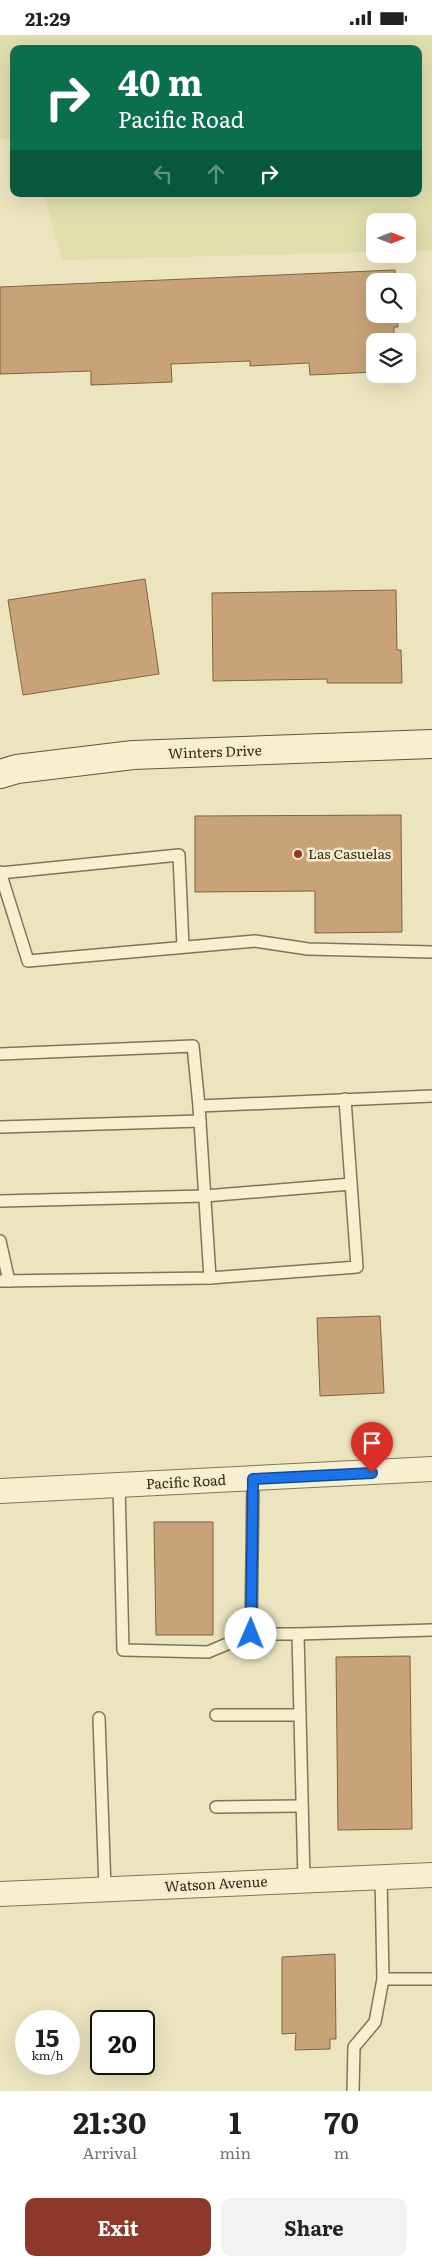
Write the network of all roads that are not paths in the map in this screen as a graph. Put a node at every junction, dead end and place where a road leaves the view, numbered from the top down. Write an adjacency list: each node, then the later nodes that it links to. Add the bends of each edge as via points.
1 (432, 744): 2 (street, Winters Drive, via 133,755 17,769)
2 (0, 774)
3 (0, 873): 4 (lane, via 28,961); 4 (lane, via 179,855)
4 (183, 947): 5 (lane, via 255,941 308,949)
5 (432, 951)
6 (0, 1054): 9 (lane, via 193,1046)
7 (432, 1096): 8 (lane)
8 (345, 1099): 9 (lane); 12 (lane)
9 (200, 1106): 10 (lane)
10 (200, 1121): 11 (lane); 13 (lane)
11 (0, 1127)
12 (351, 1184): 13 (lane); 16 (lane, via 357,1267)
13 (205, 1196): 14 (lane); 16 (lane)
14 (0, 1201)
15 (0, 1241): 17 (lane)
16 (210, 1277): 17 (lane)
17 (4, 1281)
18 (432, 1469): 19 (street, Pacific Road)
19 (253, 1479): 20 (street, Pacific Road); 23 (lane)
20 (119, 1485): 21 (street, Pacific Road); 23 (lane, via 123,1650 208,1652)
21 (0, 1491)
22 (432, 1630): 24 (lane)
23 (251, 1634): 24 (lane)
24 (298, 1634): 26 (lane)
25 (216, 1715): 26 (lane)
26 (300, 1715): 28 (lane)
27 (99, 1718): 33 (lane)
28 (302, 1806): 29 (lane); 32 (lane)
29 (216, 1807)
30 (432, 1875): 31 (street, Watson Avenue)
31 (381, 1877): 32 (street, Watson Avenue); 35 (lane)
32 (304, 1880): 33 (street, Watson Avenue)
33 (105, 1889): 34 (street, Watson Avenue)
34 (0, 1895)
35 (383, 1979): 36 (lane); 37 (lane, via 375,2022 354,2047)
36 (432, 1979)
37 (353, 2091)

